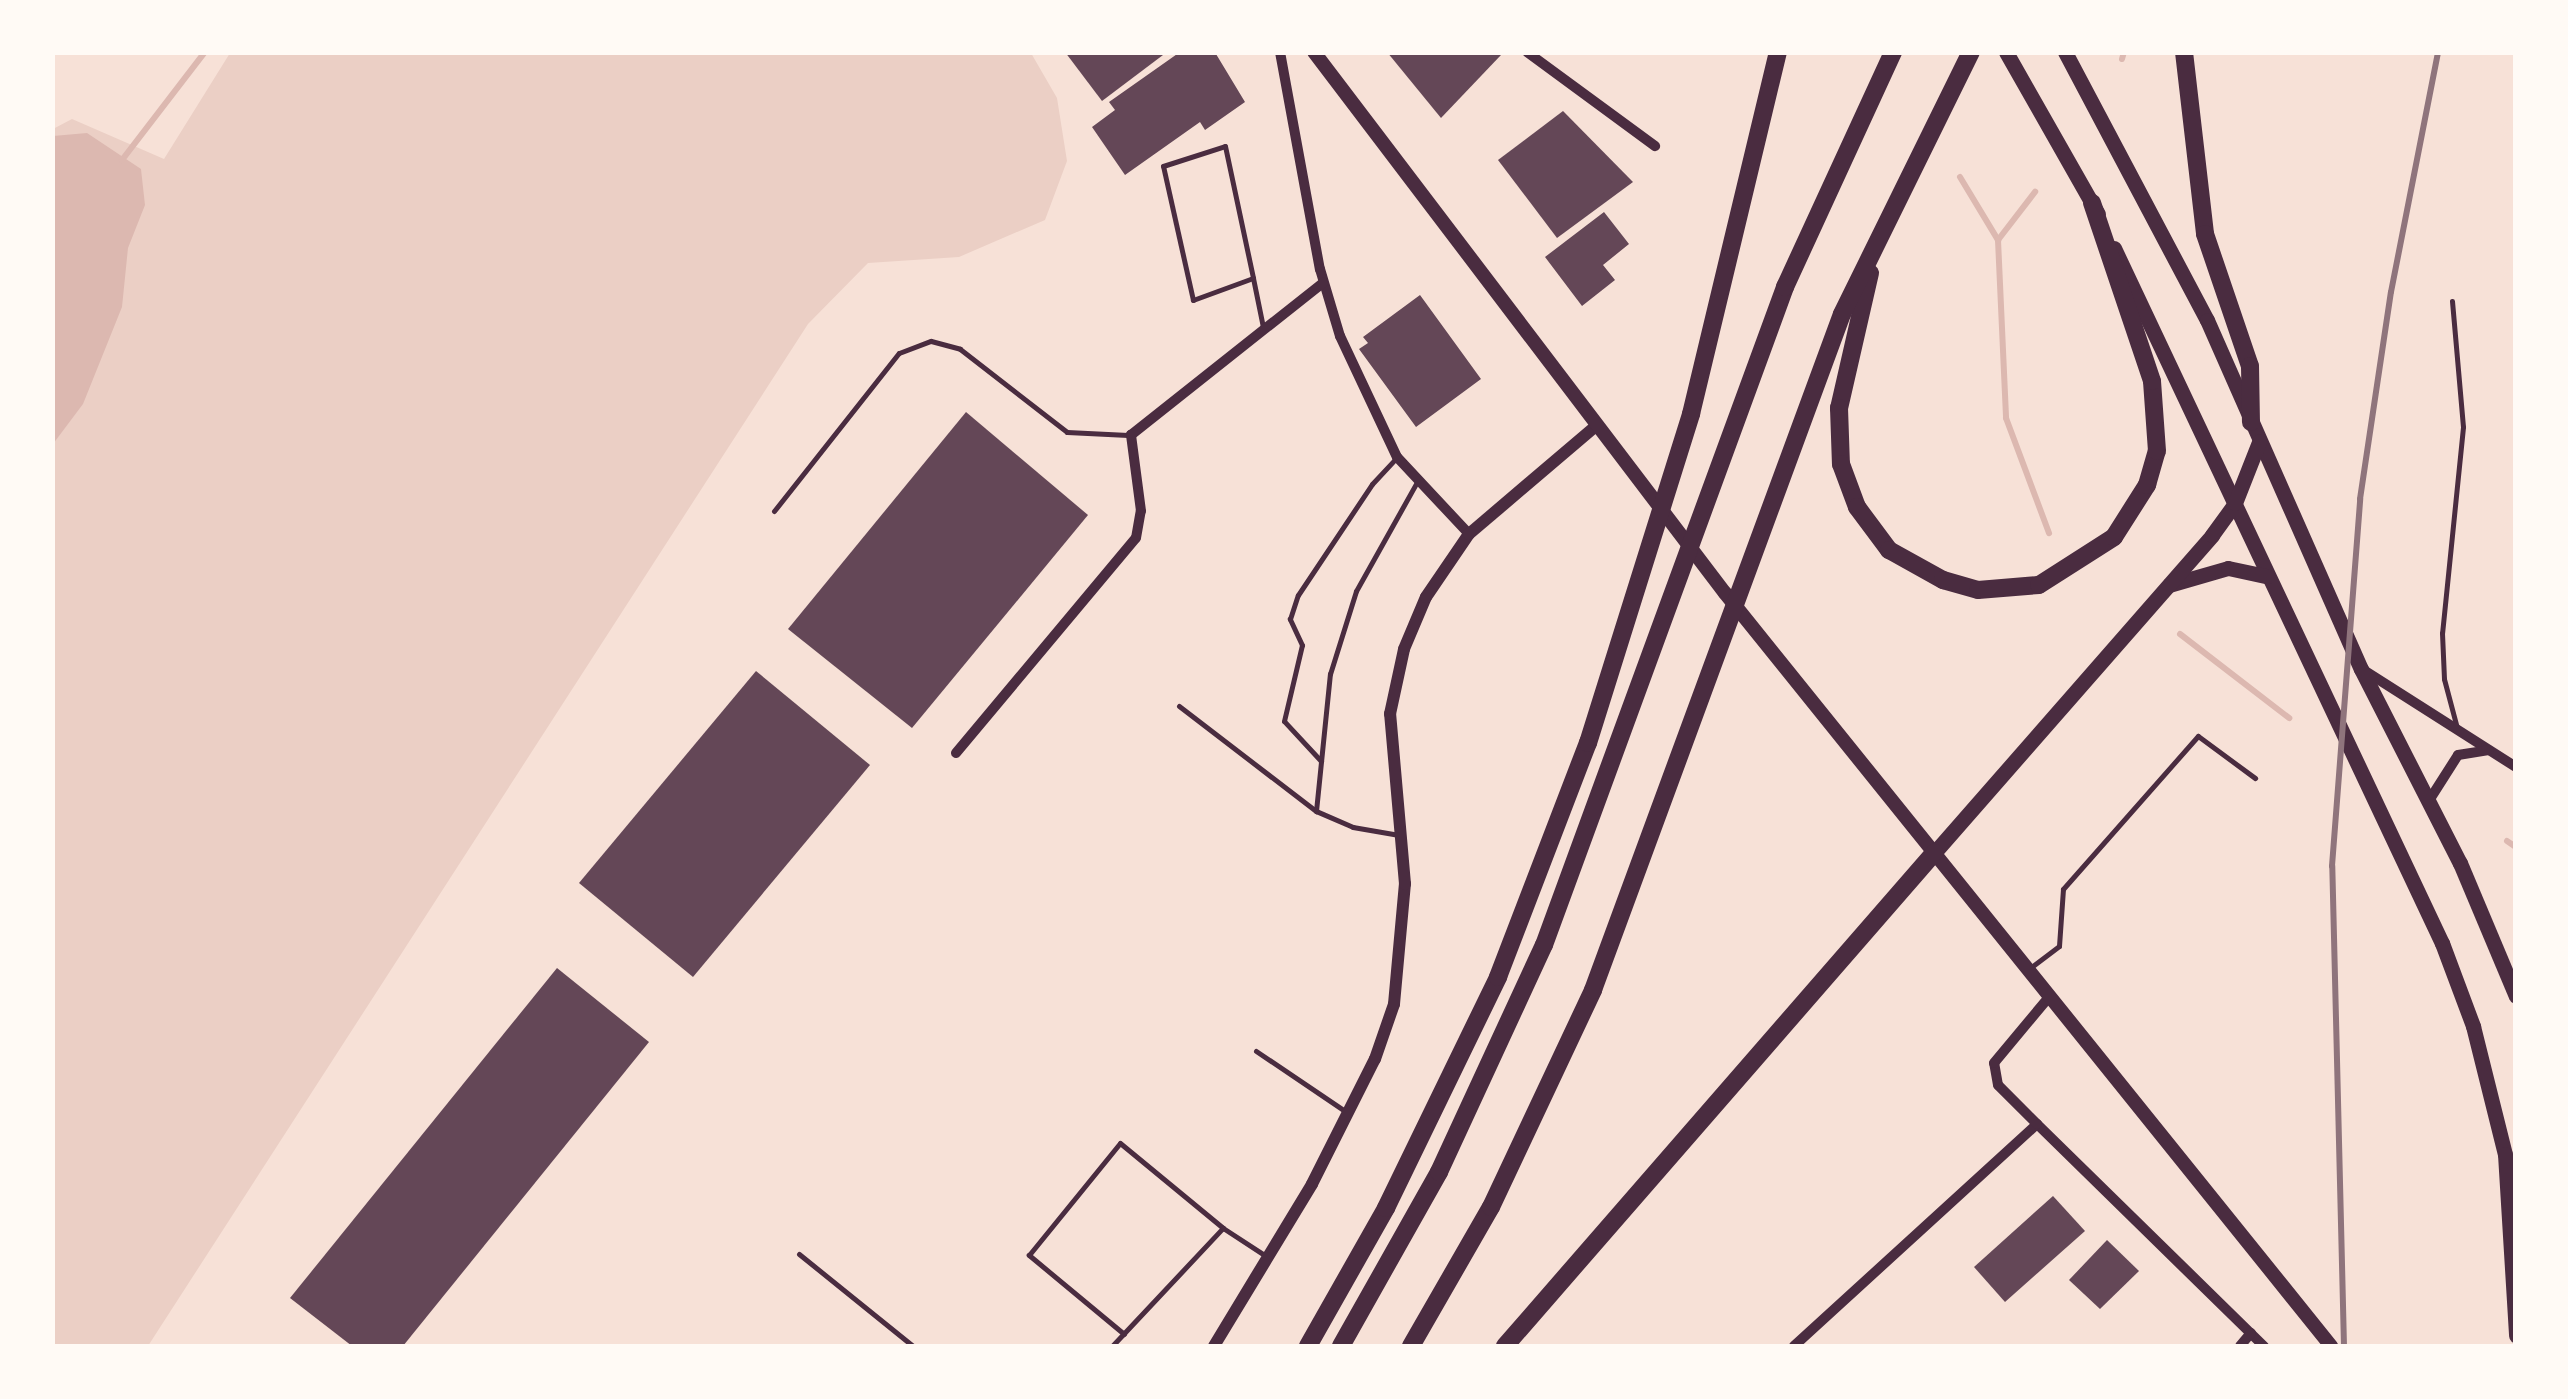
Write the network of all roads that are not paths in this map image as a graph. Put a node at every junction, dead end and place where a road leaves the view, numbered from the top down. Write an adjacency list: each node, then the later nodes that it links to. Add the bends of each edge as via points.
1 (1280, 52): 14 (street)
2 (1314, 52): 18 (main road)
3 (1526, 52): 10 (street)
4 (1778, 52): 55 (highway, via 1691,414 1588,743 1498,976 1386,1208)
5 (1892, 52): 56 (highway, via 1785,287 1600,804 1510,1024 1439,1172)
6 (1972, 52): 12 (highway)
7 (2006, 52): 11 (main road)
8 (2065, 52): 17 (main road, via 2134,174)
9 (2184, 52): 17 (highway, via 2205,234 2250,366)
10 (1655, 146)
11 (2092, 202): 12 (highway, via 2152,381 2156,452 2133,514 2114,537 2039,585 1978,590 1943,580 1890,550 1857,507 1841,464 1838,408); 23 (main road)
12 (1875, 249): 57 (highway, via 1842,314 1594,990 1491,1207)
13 (1253, 278): 13 (lane, via 1225,146 1162,166 1193,300); 16 (lane)
14 (1322, 283): 16 (street); 21 (street)
15 (2452, 301): 30 (lane, via 2463,427 2442,634 2444,679)
16 (1263, 328): 19 (street)
17 (2251, 422): 20 (main road)
18 (1596, 426): 25 (street); 39 (main road)
19 (1131, 436): 24 (lane, via 1067,432 960,349 930,341 899,353); 32 (street, via 1141,511 1136,538)
20 (2258, 442): 23 (main road); 28 (main road)
21 (1398, 457): 22 (street); 33 (lane, via 1372,484 1298,595 1290,620 1302,645 1284,721)
22 (1417, 482): 25 (street); 33 (lane, via 1356,591 1330,674)
23 (2235, 503): 26 (main road); 27 (main road)
24 (774, 511)
25 (1469, 534): 38 (street, via 1426,597 1404,649 1390,714)
26 (2267, 576): 27 (main road, via 2228,568); 51 (main road, via 2442,942 2492,1091 2512,1217)
27 (2166, 586): 39 (main road)
28 (2361, 669): 30 (street); 36 (main road)
29 (1179, 706): 37 (lane)
30 (2458, 730): 31 (street)
31 (2489, 750): 34 (street); 36 (street, via 2458,756)
32 (956, 753)
33 (1321, 761): 37 (lane)
34 (2516, 768)
35 (2255, 778): 40 (lane, via 2198,736 2063,889 2059,946)
36 (2430, 799): 41 (main road)
37 (1316, 811): 38 (lane, via 1354,828)
38 (1400, 836): 44 (street, via 1404,949 1394,1004)
39 (1934, 853): 40 (main road); 58 (highway)
40 (2028, 970): 42 (main road)
41 (2516, 996)
42 (2049, 997): 45 (street, via 1994,1064 1998,1085); 62 (main road)
43 (1256, 1051): 44 (lane)
44 (1349, 1114): 48 (street)
45 (2038, 1124): 49 (street); 59 (street)
46 (1224, 1228): 48 (lane); 50 (lane); 50 (lane, via 1120,1143 1029,1255)
47 (800, 1254): 52 (lane)
48 (1269, 1258): 54 (street)
49 (2252, 1333): 60 (street); 61 (street)
50 (1124, 1334): 53 (lane)
51 (2516, 1336)
52 (913, 1346)
53 (1112, 1346)
54 (1214, 1346)
55 (1308, 1346)
56 (1342, 1346)
57 (1411, 1346)
58 (1505, 1346)
59 (1794, 1346)
60 (2240, 1346)
61 (2264, 1346)
62 (2330, 1346)

